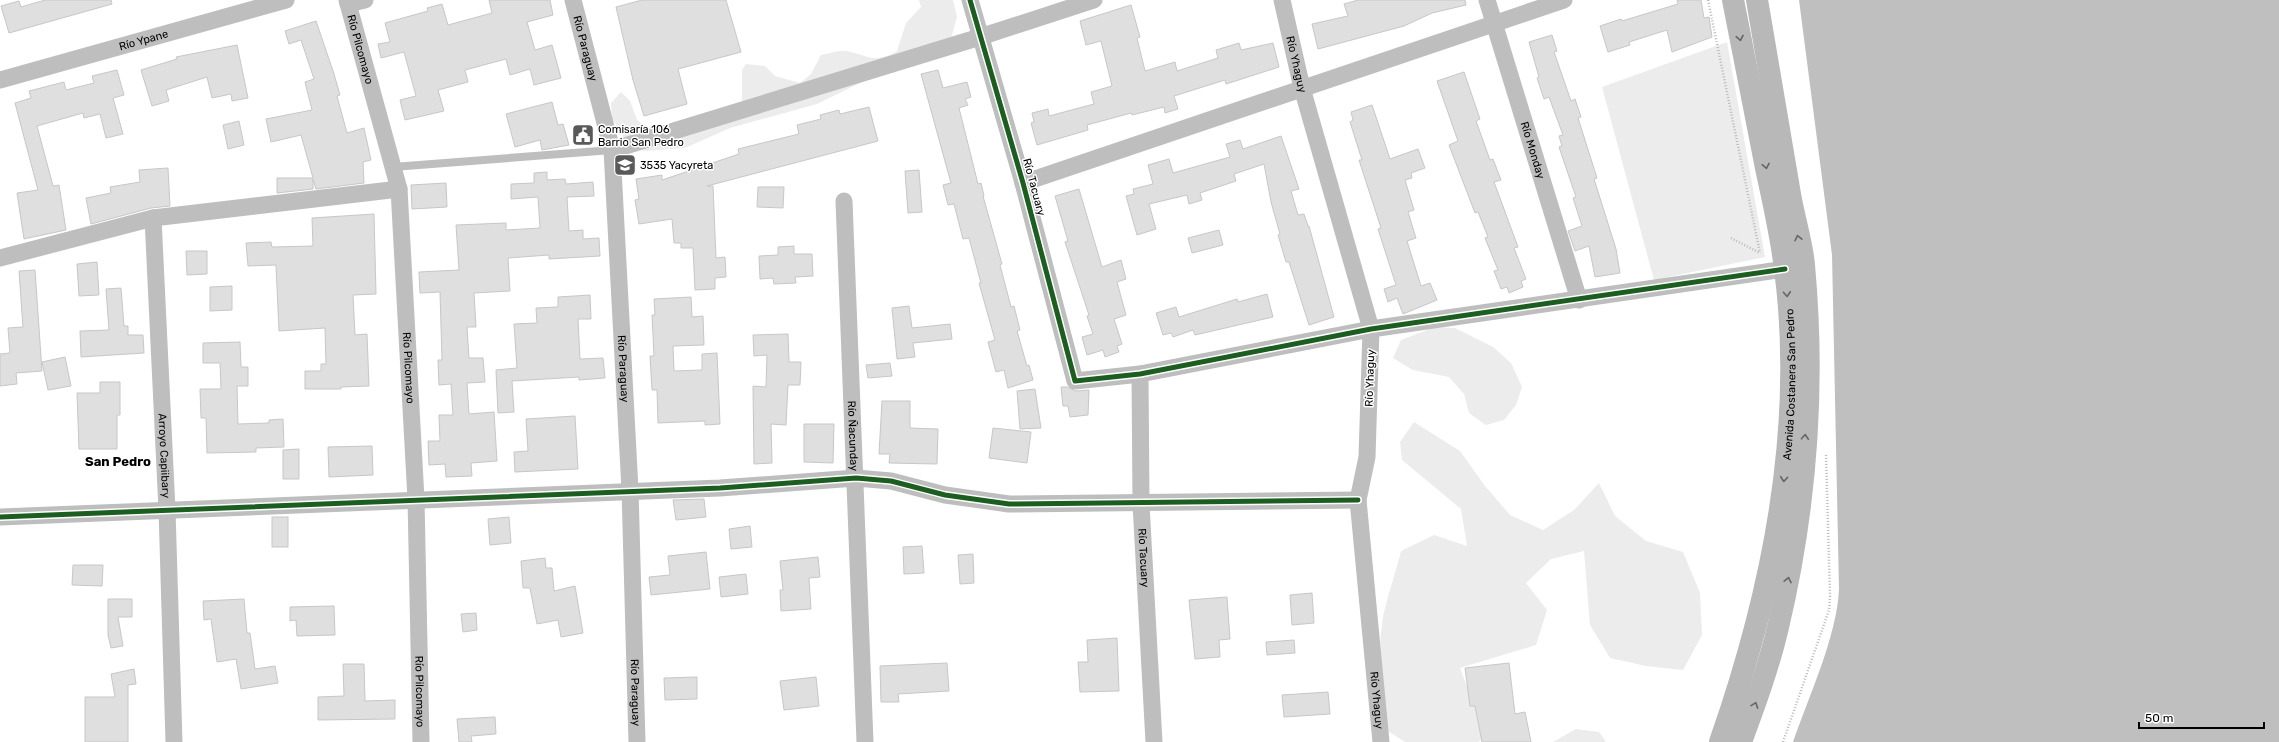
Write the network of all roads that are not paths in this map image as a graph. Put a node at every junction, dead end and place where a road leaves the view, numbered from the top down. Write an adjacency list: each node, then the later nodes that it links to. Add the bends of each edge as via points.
1 (286, 0): 14 (street, Río Ypane)
2 (365, 0): 11 (street)
3 (573, 0): 16 (street, Río Paraguay)
4 (970, 0): 13 (street, Río Tacuary)
5 (1094, 0): 13 (street)
6 (1282, 0): 15 (street, Río Yhaguy)
7 (1487, 0): 12 (street, Río Monday)
8 (1564, 0): 12 (street)
9 (1733, 0): 23 (main road, Avenida Costanera San Pedro, one-way to 23)
10 (1757, 0): 41 (main road, Avenida Costanera San Pedro, one-way to 10, via 1760,691 1778,628 1793,559 1804,470 1808,374 1804,263 1794,222)
11 (348, 2): 17 (street, Río Pilcomayo)
12 (1494, 25): 15 (street); 24 (street, Río Monday)
13 (980, 38): 16 (street); 18 (street, Río Tacuary)
14 (0, 80)
15 (1302, 88): 18 (street); 25 (street, Río Yhaguy)
16 (612, 150): 17 (lane); 28 (street, Río Paraguay)
17 (393, 167): 19 (street, Río Pilcomayo)
18 (1023, 182): 26 (street, Río Tacuary, via 1075,381)
19 (399, 189): 21 (street); 29 (street, Río Pilcomayo)
20 (844, 201): 27 (street, Río Ñacunday)
21 (153, 218): 22 (street); 32 (street, Arroyo Capiibary)
22 (0, 258)
23 (1785, 269): 24 (street); 40 (main road, Avenida Costanera San Pedro, one-way to 40, via 1790,330 1790,400 1780,521 1760,614 1742,679)
24 (1579, 300): 25 (street)
25 (1371, 329): 26 (street); 30 (street, Río Yhaguy, via 1367,457)
26 (1140, 374): 31 (street, Río Tacuary)
27 (856, 478): 28 (street, via 720,488); 31 (street, via 891,481 945,495 1008,504); 37 (street, Río Ñacunday)
28 (630, 490): 29 (street); 36 (street, Río Paraguay)
29 (416, 499): 32 (street); 35 (street, Río Pilcomayo)
30 (1358, 500): 31 (street); 39 (street, Río Yhaguy)
31 (1142, 504): 38 (street, Río Tacuary)
32 (167, 510): 33 (street); 34 (street, Arroyo Capiibary)
33 (0, 516)
34 (174, 742)
35 (421, 742)
36 (637, 742)
37 (865, 742)
38 (1154, 742)
39 (1381, 742)
40 (1720, 742)
41 (1741, 742)

